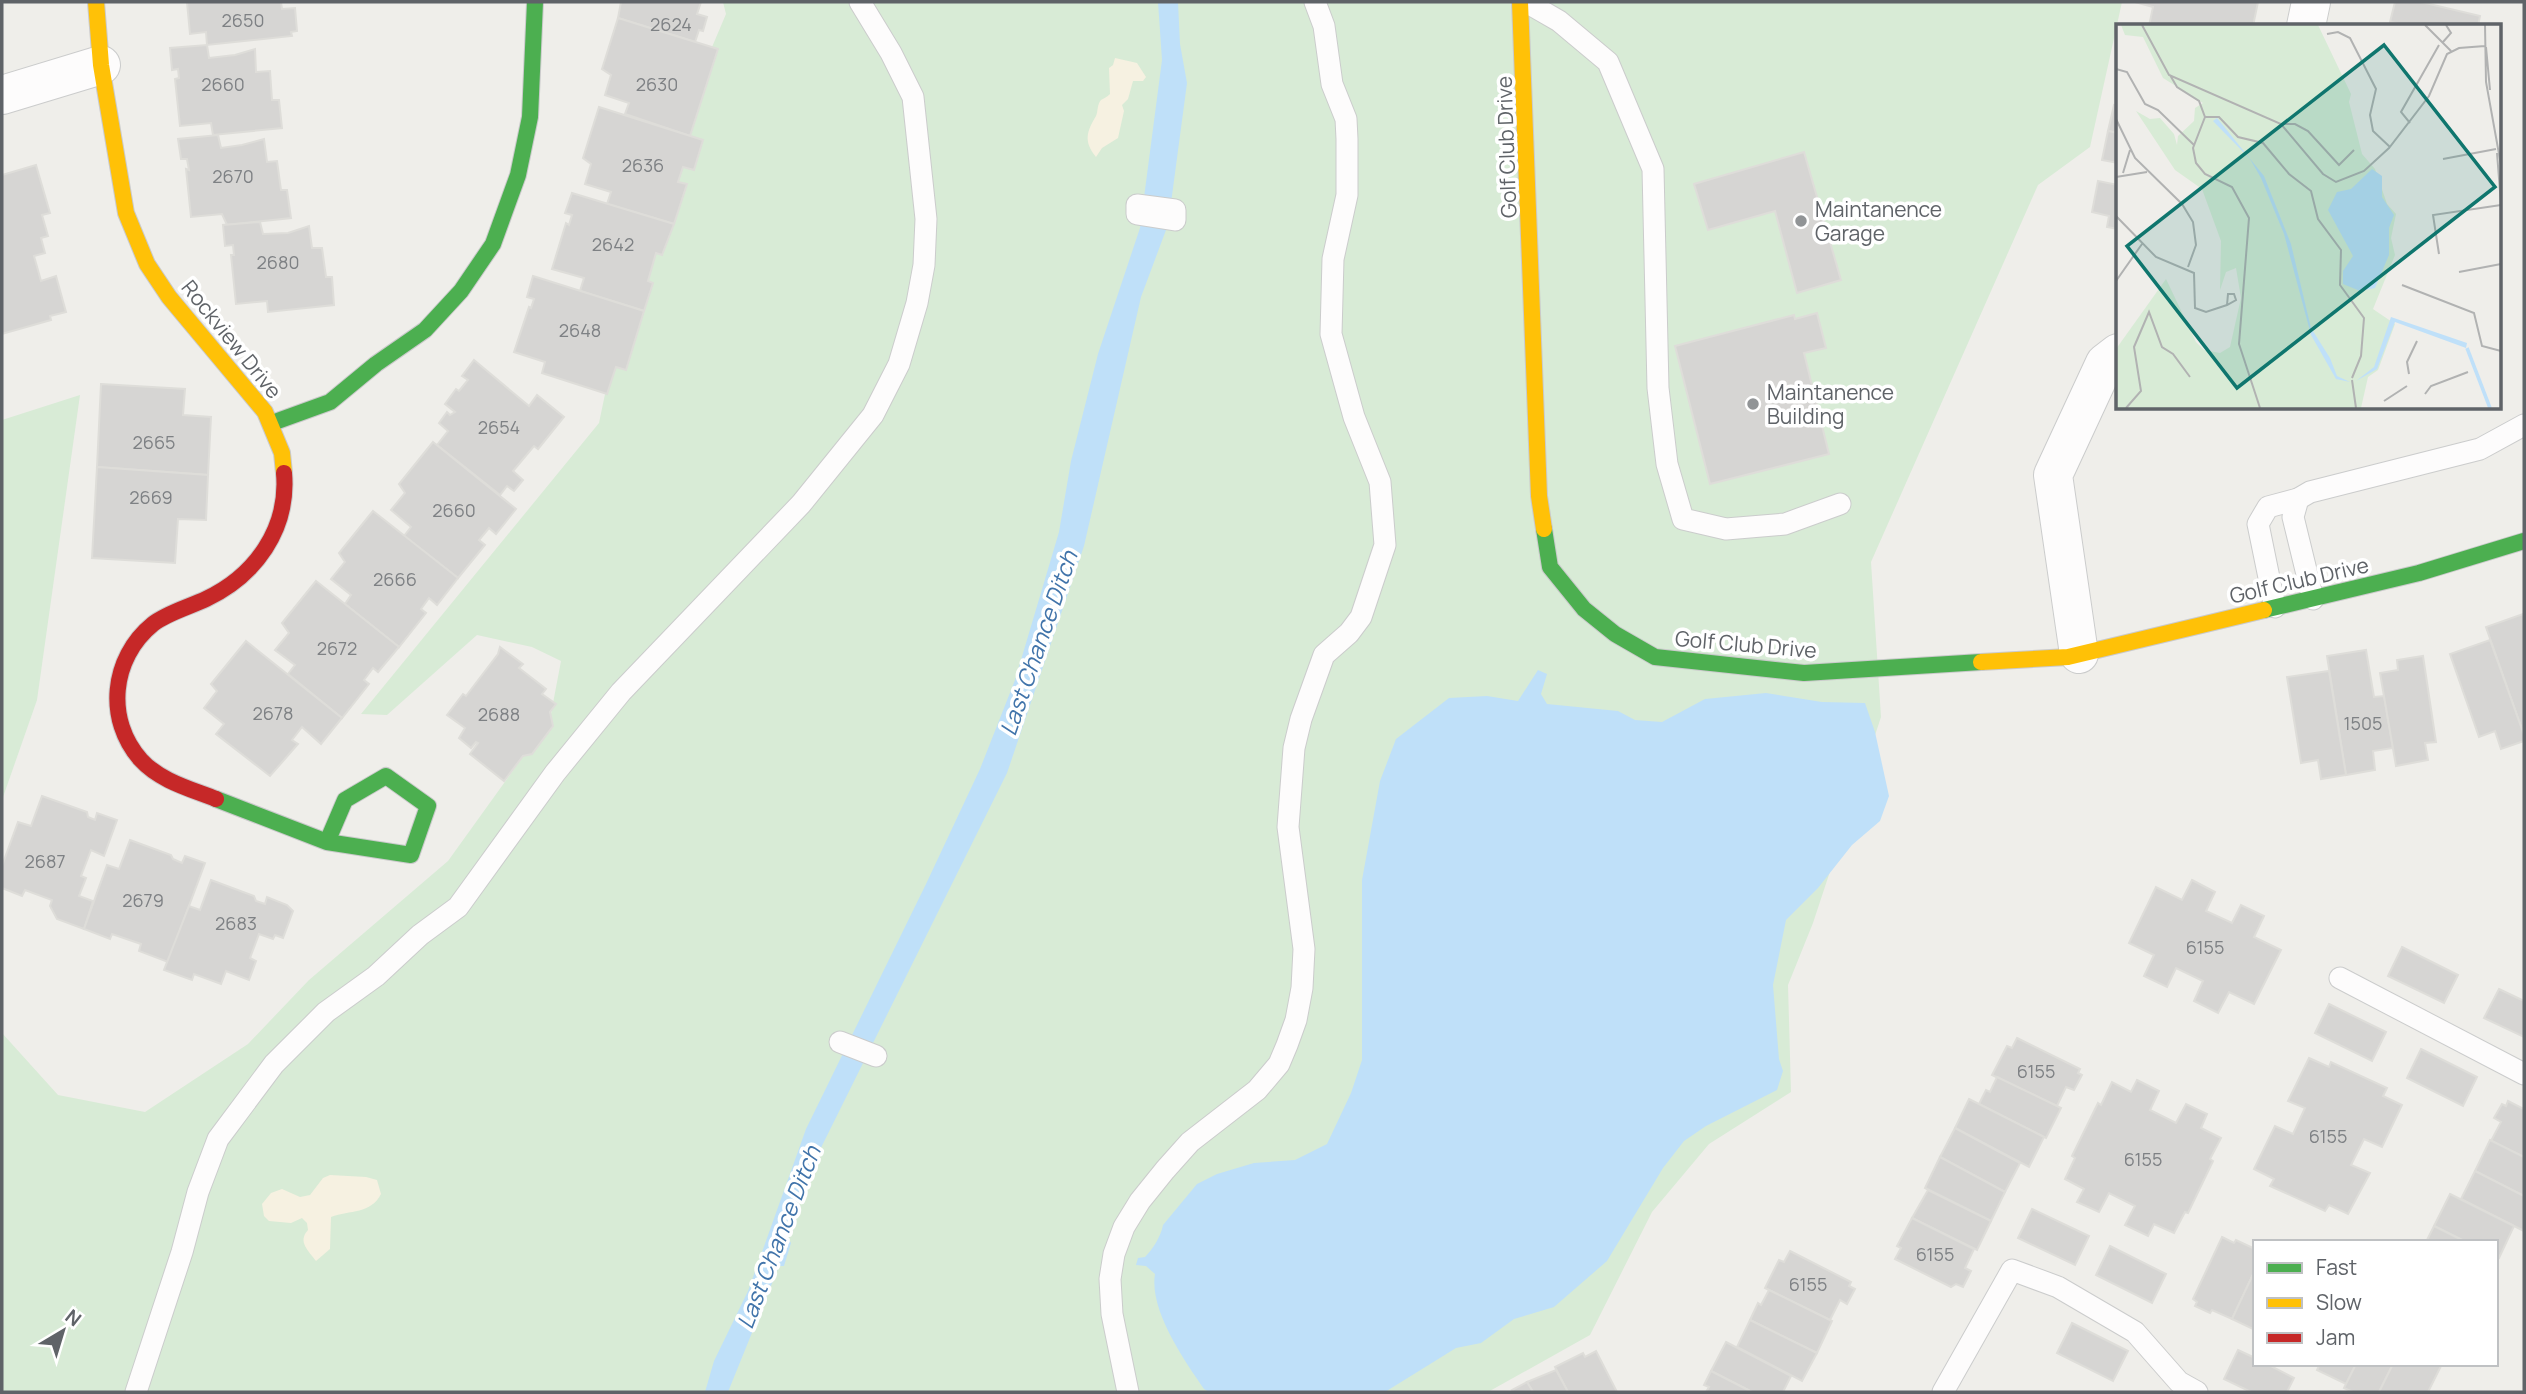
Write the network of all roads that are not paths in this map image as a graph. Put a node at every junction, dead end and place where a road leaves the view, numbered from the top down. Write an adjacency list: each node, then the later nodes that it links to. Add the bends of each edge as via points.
1 (96, 2): 9 (street, Rockview Drive)
2 (535, 2): 12 (street, via 530,117 518,175 493,244 461,291 425,330 330,402)
3 (860, 2): 25 (lane, via 913,97 926,219 917,303 899,364 873,415 801,504 621,692 555,773 458,907 326,1012 274,1064 218,1139)
4 (1315, 2): 26 (lane, via 1347,139 1347,195 1333,259 1331,334 1354,417 1380,482 1385,545 1361,618 1324,655 1294,748 1289,827 1304,949 1302,988 1287,1045 1279,1064 1257,1090 1190,1142 1165,1170 1124,1227 1114,1254 1112,1314)
5 (1520, 2): 19 (street, Golf Club Drive, via 1538,496 1550,566 1584,610 1655,657 1804,673)
6 (1526, 2): 15 (lane, via 1559,21 1608,62 1653,169 1658,388 1667,464 1683,519 1726,529 1785,524)
7 (2311, 2): 8 (street)
8 (2306, 24)
9 (101, 65): 10 (street); 12 (street, Rockview Drive, via 126,213 147,264)
10 (2, 95)
11 (2116, 355): 19 (street, via 2105,363 2053,475)
12 (272, 424): 20 (street, Rockview Drive, via 282,453 285,488 279,522 263,554 239,580 155,623 132,646 119,673 116,708 126,738 142,761 168,780)
13 (2524, 425): 14 (lane, via 2480,449 2309,492)
14 (2298, 499): 17 (lane, via 2293,517); 18 (lane, via 2268,507 2258,524)
15 (1840, 503)
16 (2524, 541): 17 (street, Golf Club Drive)
17 (2313, 599): 18 (street, Golf Club Drive)
18 (2275, 607): 19 (street, Golf Club Drive)
19 (2079, 654)
20 (327, 842): 20 (street, Rockview Drive, via 411,855 428,806 386,776 345,800)
21 (2340, 978): 24 (lane)
22 (840, 1042): 23 (lane)
23 (876, 1056)
24 (2524, 1074)
25 (136, 1392)
26 (1128, 1392)
27 (1943, 1392): 28 (lane, via 2012,1270 2058,1287 2135,1332 2179,1381)
28 (2197, 1392)

